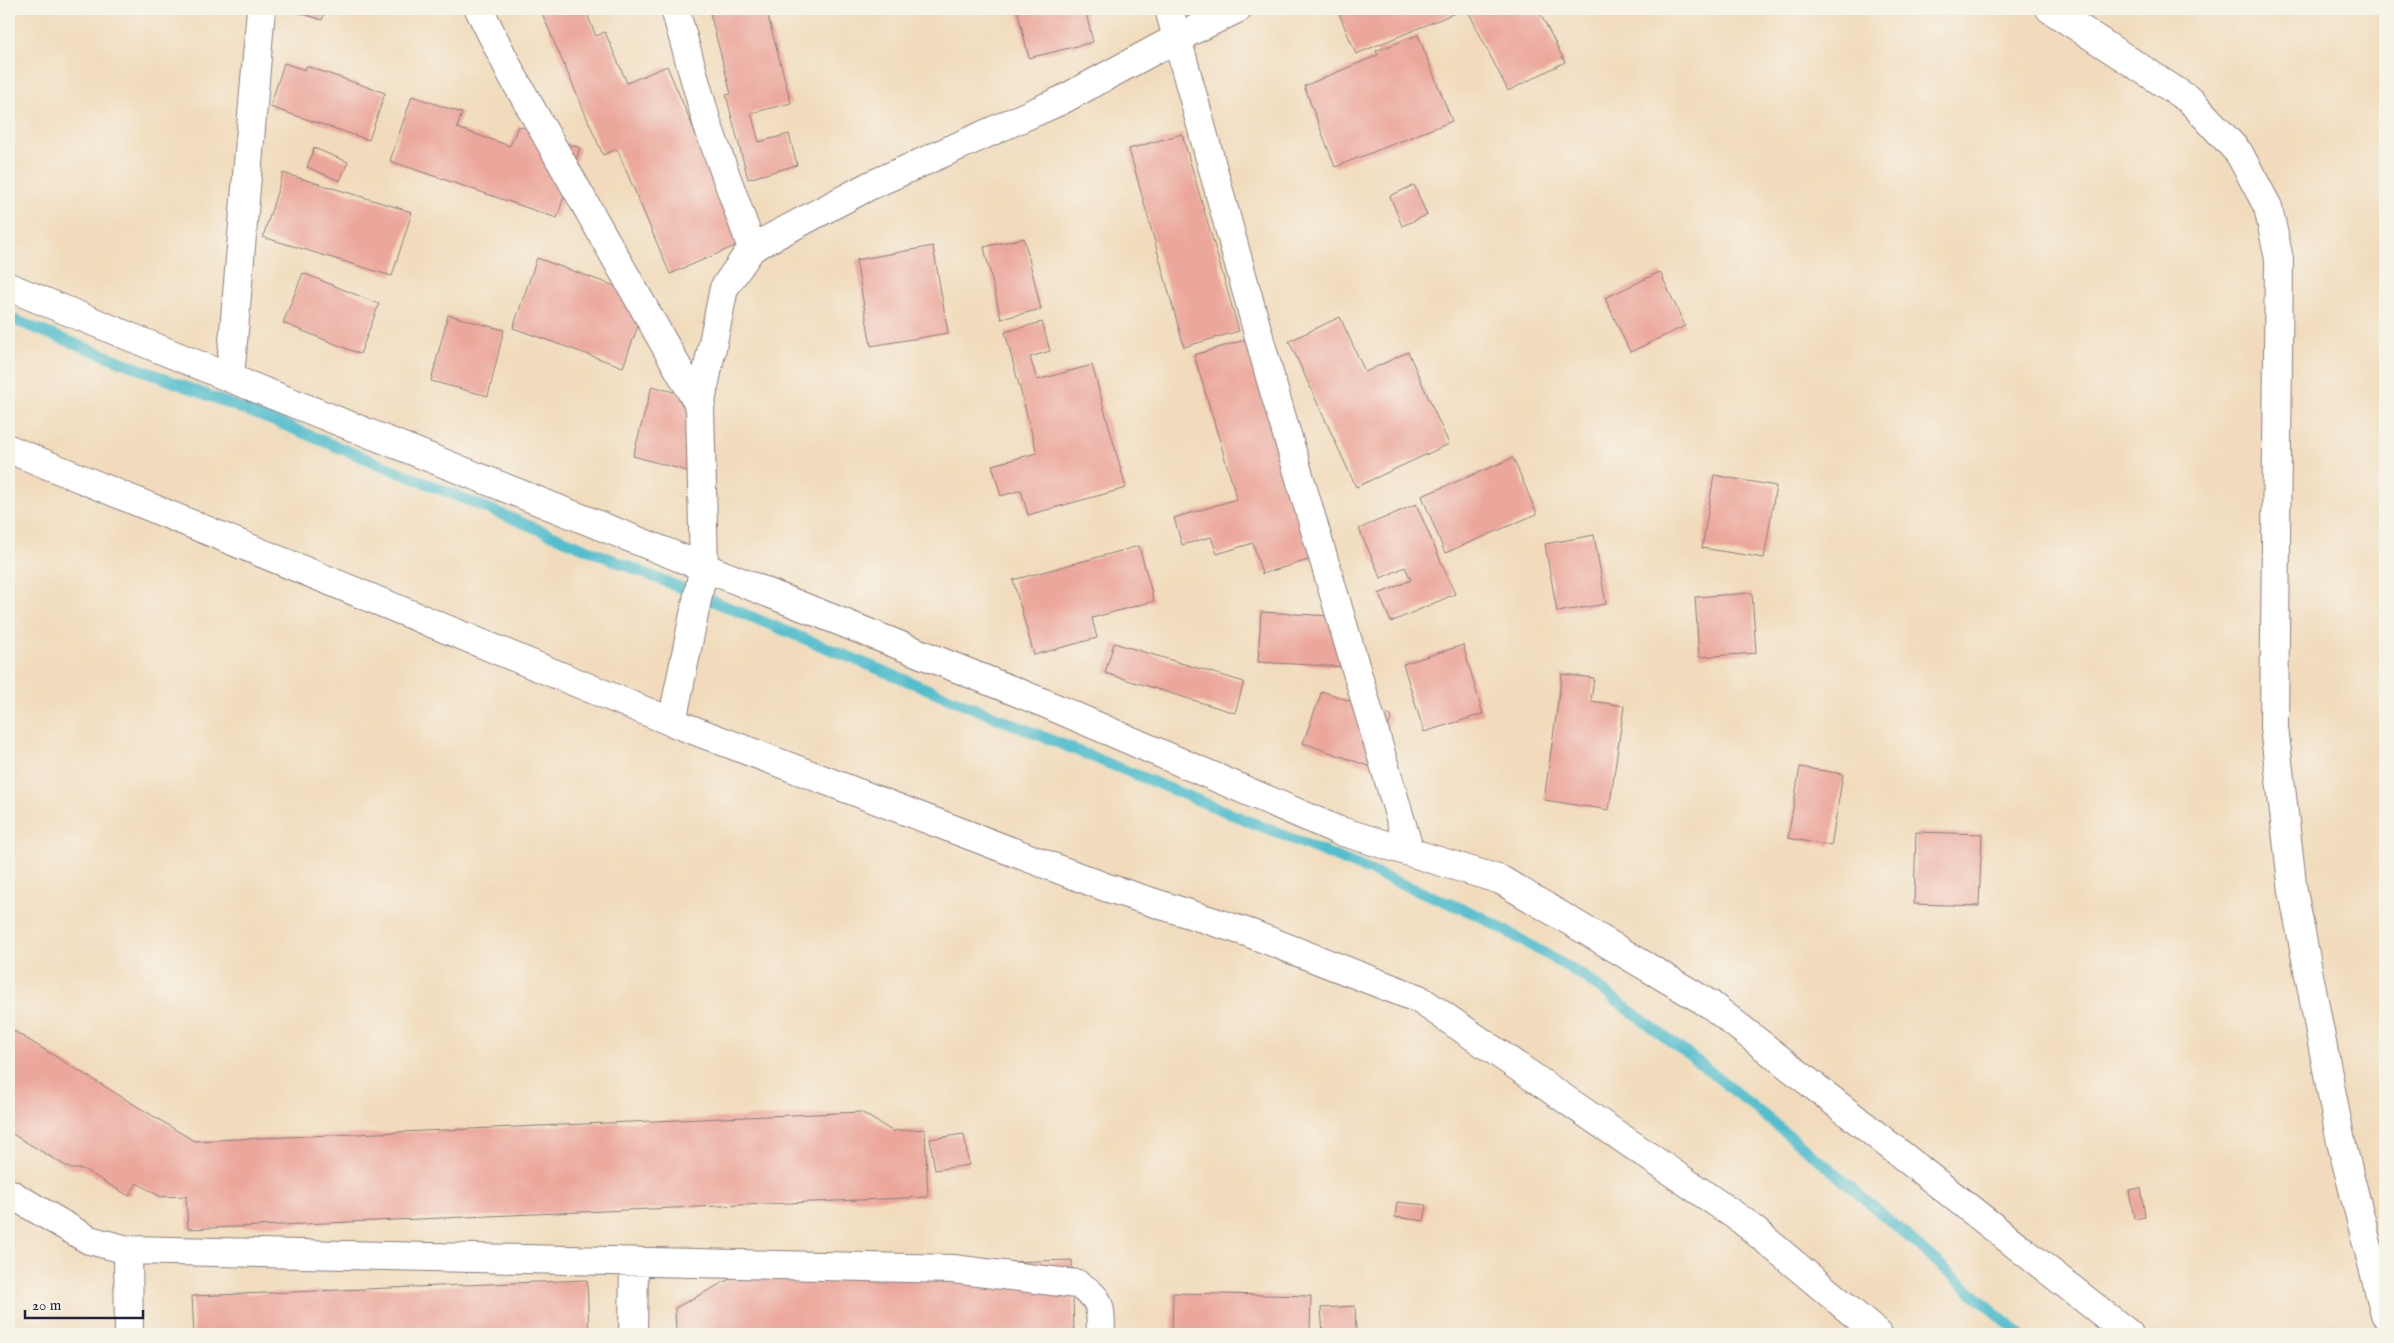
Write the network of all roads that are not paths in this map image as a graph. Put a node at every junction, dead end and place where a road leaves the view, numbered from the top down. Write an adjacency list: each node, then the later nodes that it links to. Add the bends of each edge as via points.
1 (260, 9): 10 (street)
2 (479, 9): 11 (street, via 512,76)
3 (675, 9): 8 (street, via 708,126)
4 (1168, 9): 7 (street)
5 (1237, 9): 7 (street)
6 (2050, 9): 19 (street, via 2191,101 2239,153 2268,207 2279,259 2274,728 2298,920 2341,1142)
7 (1177, 38): 8 (street, via 1062,100 869,186); 15 (street, via 1272,384)
8 (752, 248): 11 (street, via 724,288)
9 (9, 287): 10 (street)
10 (230, 378): 13 (street)
11 (700, 407): 13 (street)
12 (9, 449): 14 (street)
13 (704, 566): 14 (street); 15 (street, via 1044,703 1337,830)
14 (672, 722): 23 (street, via 1105,887 1250,933 1418,999 1743,1222)
15 (1410, 852): 24 (street, via 1501,880 1710,1005)
16 (9, 1193): 17 (street, via 89,1240)
17 (128, 1250): 18 (street); 20 (street)
18 (634, 1262): 21 (street); 22 (street, via 953,1269 1077,1284 1093,1293 1100,1304)
19 (2385, 1314)
20 (129, 1334)
21 (633, 1334)
22 (1101, 1334)
23 (1878, 1334)
24 (2129, 1334)

